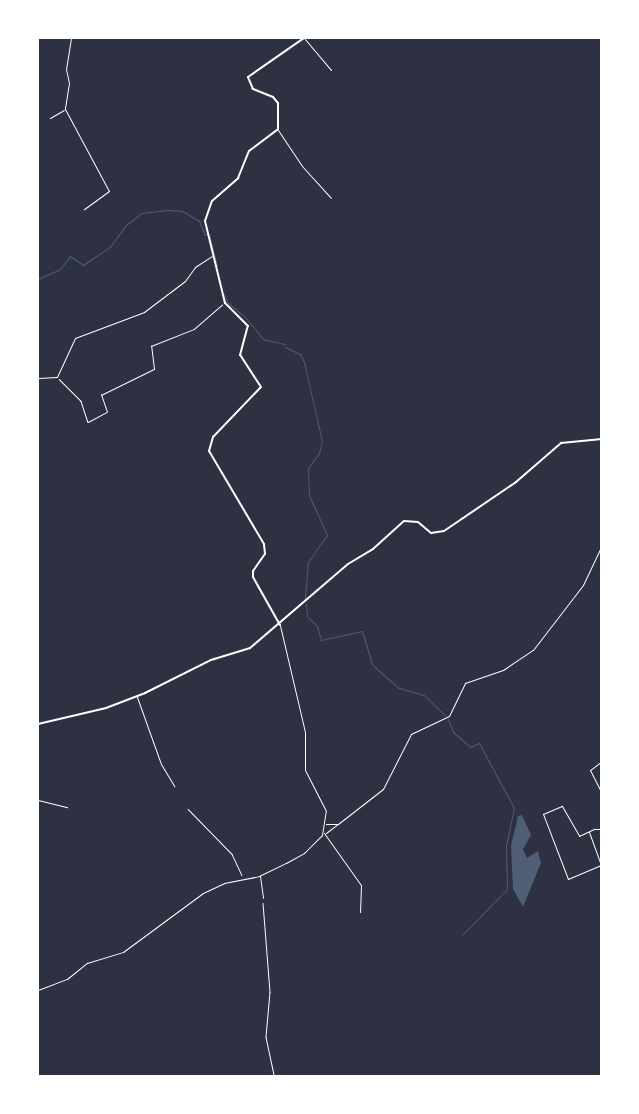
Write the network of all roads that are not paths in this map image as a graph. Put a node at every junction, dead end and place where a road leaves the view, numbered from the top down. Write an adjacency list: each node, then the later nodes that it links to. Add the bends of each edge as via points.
1 (71, 38): 4 (street)
2 (304, 38): 3 (street); 6 (street, via 247,80 253,89 278,103)
3 (331, 70)
4 (64, 109): 5 (street); 8 (street, via 109,191)
5 (50, 118)
6 (278, 129): 7 (street, via 302,166); 9 (street, via 248,151 238,178 206,210 206,232)
7 (331, 198)
8 (84, 209)
9 (212, 256): 10 (street, via 144,312 75,338 57,376); 13 (street, via 225,303 248,326 240,355 261,387 213,437 209,451 264,544 265,554 253,571 253,577)
10 (38, 378)
11 (602, 439): 13 (street, via 561,443 516,482 444,531 431,533 418,522 404,521 373,549 348,564)
12 (602, 545): 22 (street, via 590,574 538,644 513,664 468,682 454,709 440,722 412,734 383,789)
13 (280, 624): 14 (street, via 250,648 210,660); 21 (street, via 306,737 305,770 325,807)
14 (136, 697): 15 (street, via 100,710); 17 (street, via 161,764)
15 (38, 724)
16 (602, 761): 18 (street, via 590,770)
17 (174, 786)
18 (602, 794)
19 (38, 800): 20 (street)
20 (67, 807)
21 (326, 824): 22 (street); 25 (street)
22 (338, 824): 25 (street)
23 (602, 829): 24 (street)
24 (589, 832): 24 (street, via 576,835 562,806 542,815 568,879 601,865)
25 (324, 833): 26 (street, via 301,855); 28 (street, via 361,885)
26 (260, 876): 27 (street); 29 (street, via 211,888 123,952 87,963 67,979)
27 (263, 898)
28 (360, 912)
29 (38, 990)

